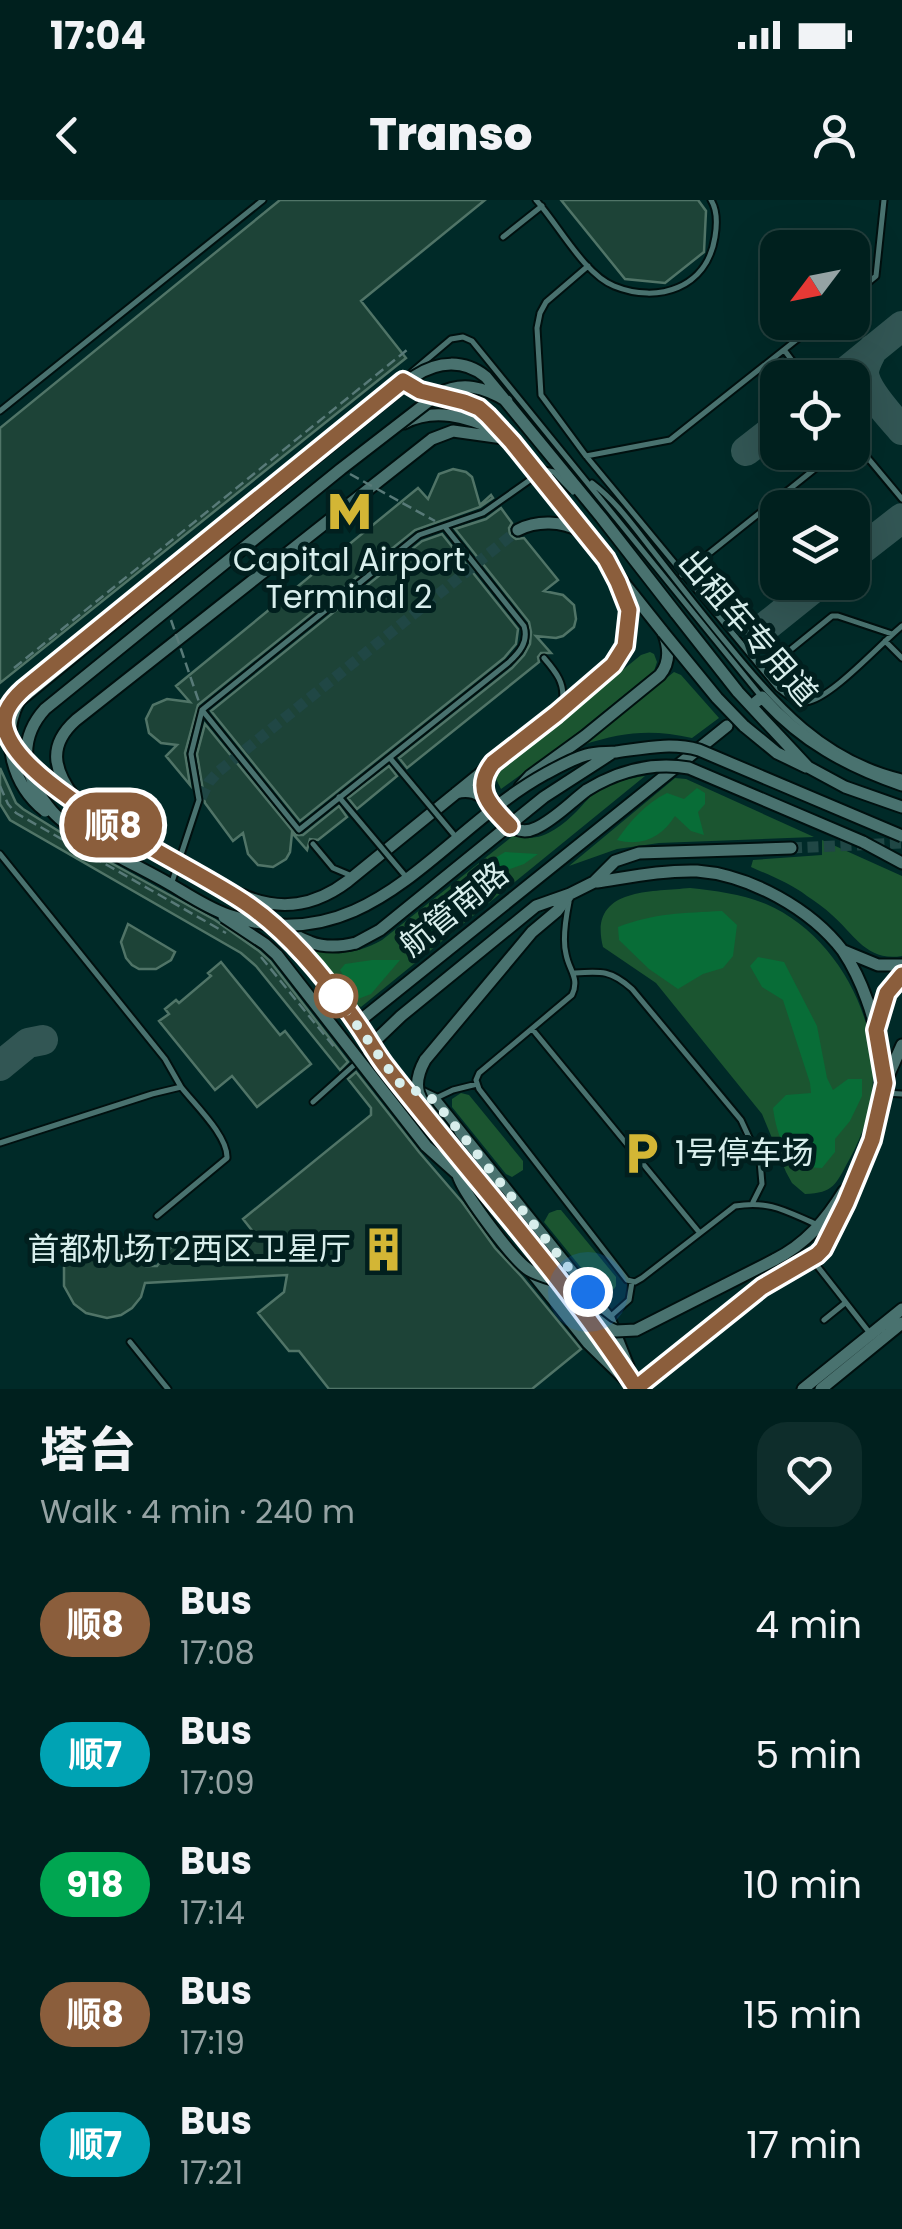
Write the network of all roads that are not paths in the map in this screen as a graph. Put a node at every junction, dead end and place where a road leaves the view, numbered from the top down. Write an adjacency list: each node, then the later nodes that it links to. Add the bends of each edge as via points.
1 (262, 200): 14 (lane)
2 (536, 200): 5 (lane)
3 (711, 200): 7 (lane, via 712,255 670,292 626,290)
4 (884, 200): 8 (lane, via 876,276)
5 (542, 206): 6 (lane); 7 (lane)
6 (503, 236)
7 (588, 266): 16 (lane, via 546,302 537,328 541,395)
8 (870, 281)
9 (796, 340): 10 (lane)
10 (784, 350): 11 (lane); 16 (lane, via 670,440)
11 (792, 360)
12 (401, 382): 15 (street, via 479,408); 19 (lane, via 451,339 470,339); 44 (street, via 12,700 4,722 12,744)
13 (507, 401): 21 (street, bridge); 52 (street, bridge, via 468,386 447,390 40,714 26,748 30,778); 52 (street, bridge, via 472,367 444,364 422,371 24,697 6,726 11,765 32,800)
14 (0, 411)
15 (512, 442): 19 (lane, via 537,440 562,467); 24 (street); 44 (street, via 492,428 439,413 387,434 37,718 29,747); 51 (street, via 457,430 432,438 76,720 56,755 62,778)
16 (586, 456): 26 (lane)
17 (870, 461): 20 (lane)
18 (813, 470): 26 (lane)
19 (584, 477): 34 (lane); 42 (lane, 出租车专用道, via 616,505 784,710 837,750)
20 (902, 500)
21 (601, 517): 22 (lane, bridge, via 545,470 488,511); 41 (street, bridge, via 738,692)
22 (445, 527): 35 (lane, bridge, via 419,534); 39 (lane, bridge, via 524,626 526,640 508,663)
23 (518, 530): 24 (street, via 559,523)
24 (588, 536): 25 (street)
25 (606, 559): 28 (street); 36 (street, via 629,610 625,646 606,672)
26 (682, 575): 30 (lane, via 778,688 797,701 820,697)
27 (902, 626): 29 (lane)
28 (663, 632): 41 (street, bridge, via 744,726 777,754); 45 (street, bridge, via 668,654 660,675)
29 (892, 634): 30 (lane); 33 (lane, via 832,616)
30 (885, 641): 32 (lane)
31 (544, 658): 36 (lane, via 563,686)
32 (902, 658)
33 (779, 660)
34 (759, 699): 43 (street, via 822,750)
35 (202, 710): 47 (lane, bridge, via 299,830); 64 (lane, bridge, via 191,754 199,800)
36 (556, 714): 40 (street)
37 (727, 726): 72 (street, 航管南路)
38 (613, 753): 45 (street, bridge, via 584,755); 53 (street, bridge, via 648,746 699,750); 66 (street, bridge, via 544,797 356,943 310,942)
39 (390, 758): 47 (lane, bridge); 54 (lane, bridge)
40 (493, 763): 46 (street); 49 (street, via 483,782)
41 (814, 772): 50 (street)
42 (902, 777)
43 (902, 786)
44 (56, 788): 51 (street)
45 (518, 790): 54 (street, bridge)
46 (450, 796): 49 (street, via 471,791); 60 (street)
47 (339, 797): 61 (lane, bridge)
48 (201, 798): 58 (street)
49 (487, 800): 59 (street, bridge, via 510,826 527,831 608,778 659,766 688,768)
50 (902, 807)
51 (84, 808): 58 (street)
52 (65, 825): 64 (street, bridge)
53 (902, 836)
54 (457, 838): 61 (street, bridge)
55 (313, 844): 60 (lane, via 332,868)
56 (790, 848): 63 (street, via 633,854)
57 (0, 854): 80 (lane, via 165,1058)
58 (179, 862): 62 (street)
59 (902, 862)
60 (354, 877): 62 (street, via 318,899 289,906 254,900)
61 (407, 878): 67 (street, bridge, via 364,908 324,922 269,924)
62 (212, 880): 66 (street)
63 (594, 882): 65 (street); 68 (street, via 683,871 730,878 787,904)
64 (171, 885): 67 (street, bridge)
65 (570, 894): 70 (lane, via 565,940); 76 (street, via 531,910 401,1016); 85 (street, bridge, via 425,1060 419,1094)
66 (252, 907): 72 (street)
67 (217, 911): 87 (street, bridge, via 271,949)
68 (842, 950): 69 (street, via 878,965); 74 (street)
69 (902, 965)
70 (574, 974): 73 (lane, via 572,995); 91 (lane, via 618,976 632,988 741,1120 760,1162 762,1184)
71 (902, 975): 74 (street, via 887,993)
72 (357, 1023): 76 (street)
73 (533, 1029): 79 (lane, via 480,1073); 97 (lane)
74 (876, 1030): 81 (street)
75 (902, 1045): 81 (street)
76 (374, 1048): 78 (street); 84 (lane)
77 (902, 1065): 81 (street)
78 (398, 1082): 83 (street); 95 (street); 109 (street, via 412,1122 582,1336)
79 (477, 1084): 83 (lane); 99 (lane)
80 (181, 1087): 86 (lane); 94 (lane, via 222,1138 226,1158)
81 (884, 1088): 82 (lane); 88 (street)
82 (902, 1094)
83 (434, 1100): 93 (street)
84 (313, 1102)
85 (447, 1134): 89 (street, bridge); 90 (street, bridge)
86 (0, 1143)
87 (426, 1146): 89 (street, bridge); 92 (street, bridge)
88 (862, 1162): 96 (street); 98 (street, via 831,1236)
89 (458, 1174): 90 (street, bridge); 92 (street, bridge)
90 (496, 1196): 100 (street, bridge)
91 (752, 1203): 96 (lane); 97 (lane, via 736,1206)
92 (474, 1205): 100 (street, bridge, via 526,1268)
93 (520, 1208): 95 (lane); 103 (street)
94 (157, 1216)
95 (508, 1216): 109 (street)
96 (819, 1226): 100 (street, bridge, via 774,1260 630,1331 600,1323)
97 (699, 1232): 99 (lane)
98 (811, 1258): 101 (lane); 109 (street, via 762,1287)
99 (632, 1282): 103 (lane, via 628,1300)
100 (566, 1283)
101 (846, 1302): 104 (lane); 106 (lane)
102 (902, 1309): 106 (street)
103 (609, 1318): 109 (street)
104 (824, 1320)
105 (902, 1322): 111 (street)
106 (870, 1334): 110 (street)
107 (130, 1342): 108 (lane)
108 (168, 1389)
109 (636, 1389)
110 (804, 1389)
111 (821, 1389)

